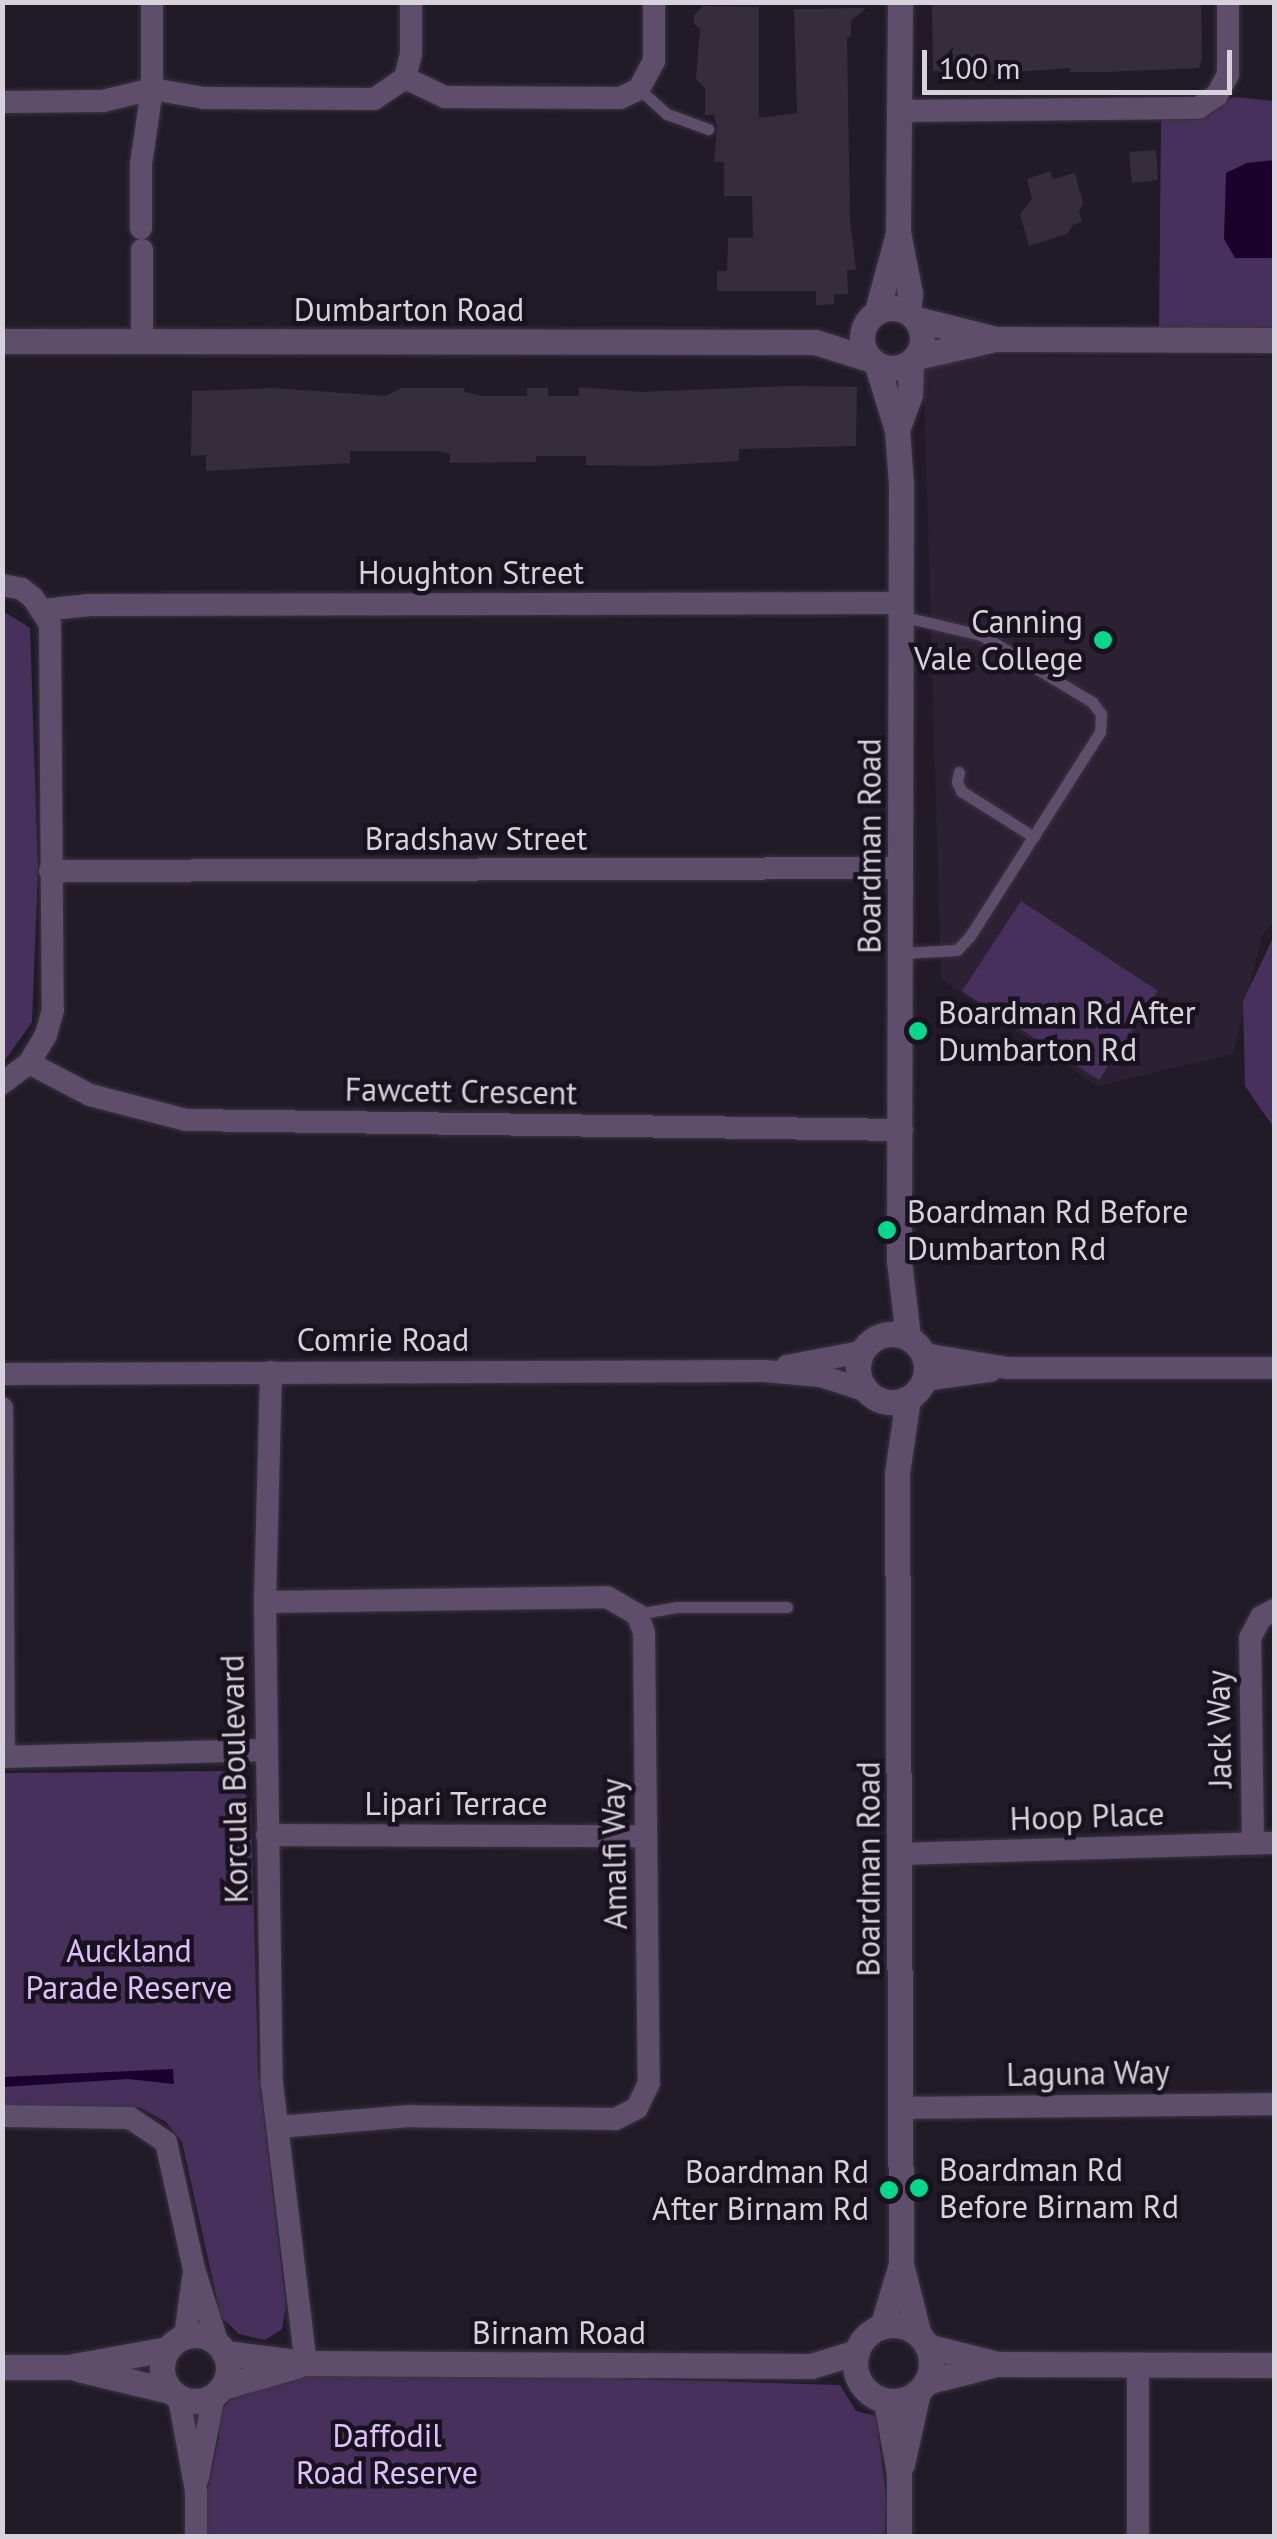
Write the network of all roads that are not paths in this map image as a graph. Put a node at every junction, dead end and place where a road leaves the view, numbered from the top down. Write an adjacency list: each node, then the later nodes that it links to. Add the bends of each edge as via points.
1 (152, 2): 7 (street)
2 (411, 2): 6 (street)
3 (654, 2): 8 (street, via 654,60)
4 (900, 2): 10 (street, Boardman Road)
5 (1228, 2): 10 (street, via 1228,74 1217,95 1198,108)
6 (405, 78): 7 (street, via 374,99 204,98); 8 (street, via 445,97 620,98)
7 (152, 89): 9 (street, via 103,100); 18 (street, via 142,164)
8 (639, 89): 11 (lane, via 666,114)
9 (2, 102)
10 (900, 111): 12 (street, Boardman Road)
11 (708, 129)
12 (898, 232): 13 (street, Boardman Road); 14 (street, Boardman Road)
13 (912, 315): 14 (street, via 898,308); 15 (street); 20 (street, Boardman Road, via 922,338)
14 (870, 319): 19 (street, Dumbarton Road); 21 (street, Boardman Road, via 862,344)
15 (996, 339): 16 (street); 20 (street)
16 (1274, 340)
17 (2, 342): 18 (street, Dumbarton Road)
18 (142, 342): 19 (street, Dumbarton Road)
19 (815, 342): 21 (street, Dumbarton Road)
20 (913, 360): 21 (street, via 894,369); 22 (street, Boardman Road, via 910,394)
21 (873, 362): 22 (street, Boardman Road)
22 (896, 430): 25 (street, Boardman Road)
23 (2, 585): 24 (street, via 22,589)
24 (43, 610): 25 (street, Houghton Street, via 110,605); 33 (street, via 51,640)
25 (900, 612): 26 (lane, via 981,634); 32 (street, Boardman Road)
26 (1027, 663): 27 (lane); 28 (lane)
27 (1020, 675)
28 (1077, 693): 29 (lane); 31 (lane, via 1101,714 1100,732)
29 (1068, 706)
30 (959, 772): 31 (lane, via 961,790 1003,810)
31 (1034, 836): 34 (lane, via 957,950)
32 (902, 868): 33 (street, Bradshaw Street); 34 (street, Boardman Road)
33 (50, 871): 35 (street, via 52,1010)
34 (902, 953): 37 (street, Boardman Road)
35 (29, 1063): 36 (street); 37 (street, Fawcett Crescent, via 90,1094 187,1120)
36 (2, 1083)
37 (902, 1130): 38 (street, Boardman Road)
38 (898, 1261): 39 (street, Boardman Road); 40 (street, Boardman Road)
39 (870, 1344): 40 (street); 42 (street, Comrie Road); 45 (street, Boardman Road, via 858,1372)
40 (916, 1367): 41 (street); 45 (street, via 898,1402); 47 (street, Boardman Road)
41 (1274, 1368)
42 (764, 1371): 43 (street, Comrie Road); 45 (street, Comrie Road, via 821,1376)
43 (271, 1372): 44 (street, Comrie Road); 48 (street, Korcula Boulevard)
44 (2, 1374)
45 (871, 1395): 47 (street, Boardman Road, via 886,1413)
46 (2, 1408): 53 (street)
47 (897, 1473): 57 (street, Boardman Road)
48 (265, 1602): 50 (street, via 607,1597); 52 (street, Korcula Boulevard)
49 (787, 1607): 50 (lane, via 678,1607)
50 (637, 1614): 55 (street, Amalfi Way, via 644,1632)
51 (1268, 1614): 56 (street, Jack Way, via 1250,1638)
52 (266, 1750): 53 (street); 54 (street, Korcula Boulevard)
53 (3, 1756)
54 (266, 1836): 55 (street, Lipari Terrace); 61 (street, Korcula Boulevard)
55 (646, 1836): 61 (street, Amalfi Way, via 650,2083 637,2108 615,2119 410,2116)
56 (1264, 1843): 57 (street, Hoop Place)
57 (901, 1854): 59 (street, Boardman Road)
58 (1274, 2104): 59 (street, Laguna Way)
59 (901, 2108): 62 (street, Boardman Road)
60 (2, 2116): 63 (street, via 130,2118 166,2142)
61 (278, 2127): 69 (street, Korcula Boulevard)
62 (901, 2264): 64 (street, Boardman Road); 65 (street, Boardman Road)
63 (194, 2269): 66 (street); 67 (street)
64 (882, 2327): 65 (street, via 902,2326); 68 (street, Boardman Road)
65 (923, 2340): 70 (street); 76 (street, Boardman Road, via 930,2370)
66 (176, 2343): 67 (street, Birnam Road, via 202,2336); 75 (street, Birnam Road); 78 (street, via 162,2375)
67 (221, 2348): 69 (street, Birnam Road); 77 (street, via 228,2370)
68 (857, 2352): 73 (street, Birnam Road); 79 (street, Boardman Road, via 855,2364)
69 (306, 2363): 73 (street, Birnam Road); 77 (street, Birnam Road)
70 (996, 2364): 71 (street); 76 (street)
71 (1138, 2365): 72 (street); 84 (street)
72 (1274, 2365)
73 (811, 2366): 79 (street, Birnam Road)
74 (2, 2367): 75 (street, Birnam Road)
75 (68, 2367): 78 (street, Birnam Road)
76 (922, 2387): 79 (street, via 902,2400); 80 (street, Boardman Road)
77 (218, 2391): 78 (street, Birnam Road, via 197,2401); 81 (street)
78 (175, 2394): 81 (street)
79 (874, 2394): 80 (street, Boardman Road)
80 (900, 2474): 83 (street, Boardman Road)
81 (196, 2491): 82 (street)
82 (196, 2536)
83 (899, 2536)
84 (1138, 2536)

